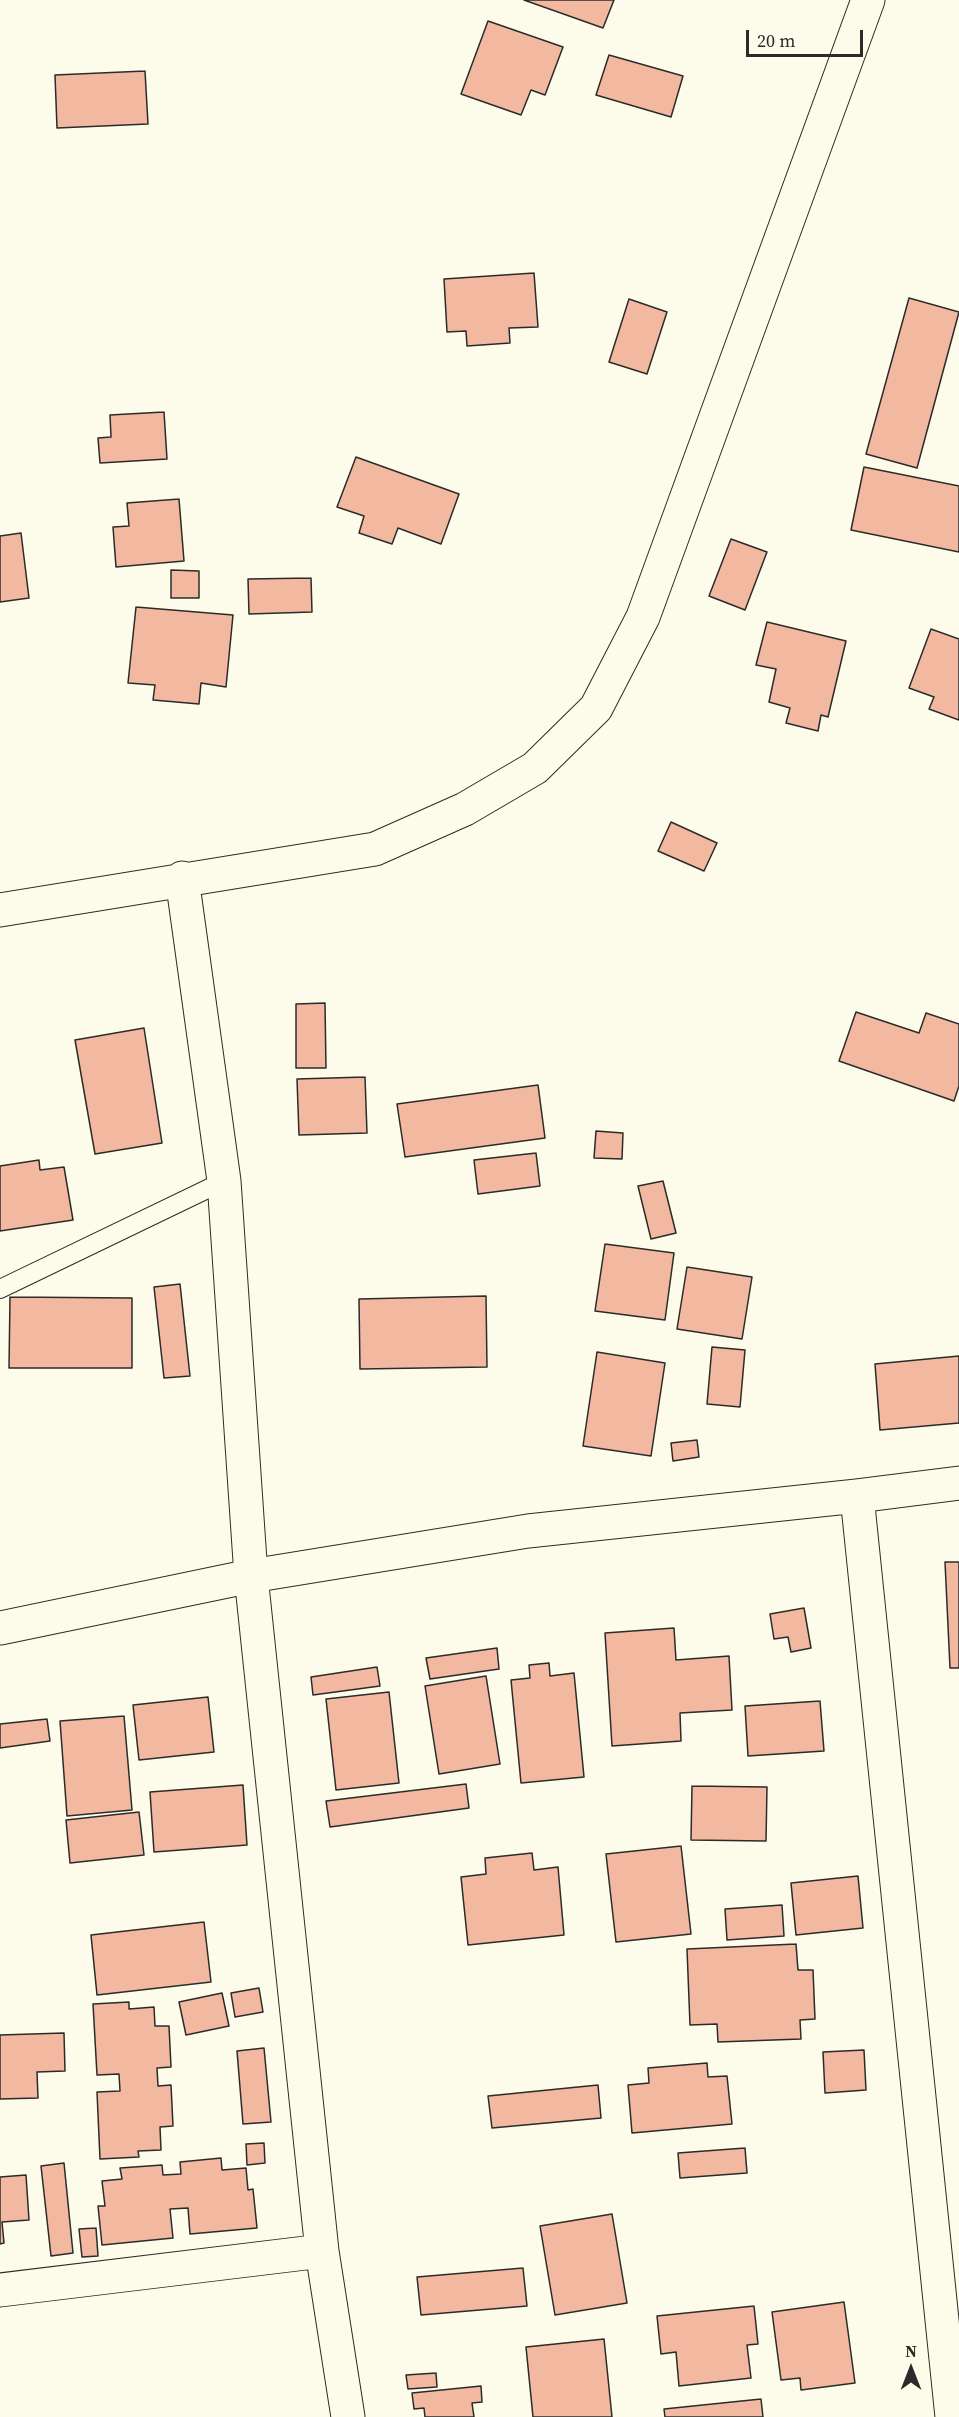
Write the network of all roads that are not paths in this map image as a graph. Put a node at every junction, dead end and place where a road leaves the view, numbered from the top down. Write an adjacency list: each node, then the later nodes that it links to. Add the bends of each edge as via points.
1 (868, 0): 2 (street, via 643,616 596,708 535,768 465,809 375,849)
2 (182, 878): 3 (street); 4 (street)
3 (0, 910)
4 (224, 1181): 5 (lane); 8 (street)
5 (0, 1289)
6 (959, 1483): 7 (street)
7 (857, 1497): 8 (street, via 528,1531); 13 (street)
8 (252, 1576): 9 (street); 10 (street)
9 (0, 1628)
10 (322, 2251): 11 (street); 12 (street)
11 (0, 2290)
12 (348, 2417)
13 (952, 2417)

